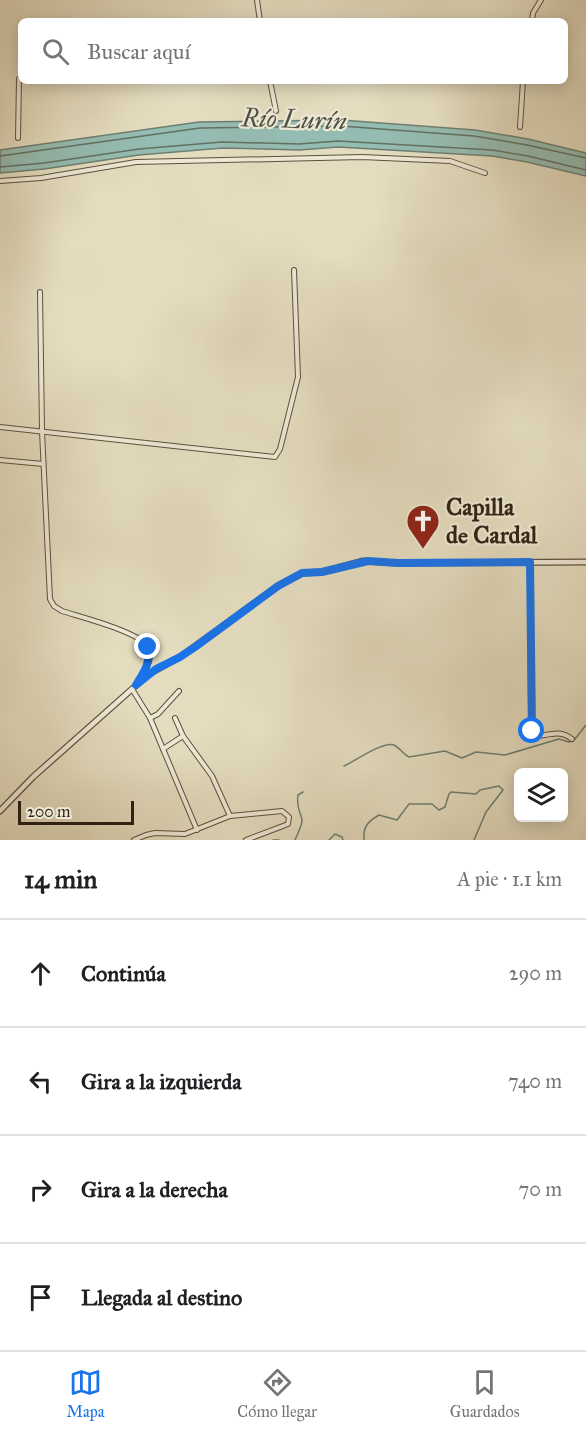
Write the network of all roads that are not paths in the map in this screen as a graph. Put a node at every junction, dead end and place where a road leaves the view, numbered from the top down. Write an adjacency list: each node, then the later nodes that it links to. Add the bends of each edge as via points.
1 (257, 0): 3 (street)
2 (541, 0): 4 (street)
3 (260, 18)
4 (532, 18)
5 (20, 84): 10 (street)
6 (271, 84): 8 (street)
7 (523, 84): 9 (street)
8 (276, 111)
9 (520, 127)
10 (18, 138)
11 (485, 172): 12 (street, via 450,161 362,157 136,162 41,178)
12 (0, 180)
13 (294, 270): 16 (street, via 298,377 275,457)
14 (40, 292): 16 (street)
15 (0, 427): 16 (street)
16 (42, 431): 18 (street)
17 (0, 460): 18 (street)
18 (43, 464): 21 (street, via 50,599 62,611 132,635 148,647 149,660)
19 (530, 562): 20 (street); 21 (street, via 368,561 302,573); 26 (street, via 531,727 539,736 564,733)
20 (586, 562)
21 (134, 687): 23 (street); 28 (street)
22 (179, 691): 23 (street)
23 (150, 718): 27 (street)
24 (175, 718): 25 (street)
25 (183, 736): 27 (street); 29 (street, via 209,770)
26 (572, 739)
27 (163, 749): 30 (street)
28 (0, 811)
29 (230, 816): 30 (street); 32 (street, via 282,812 289,817 288,824)
30 (197, 830): 31 (street, via 146,835)
31 (134, 840)
32 (246, 840)

